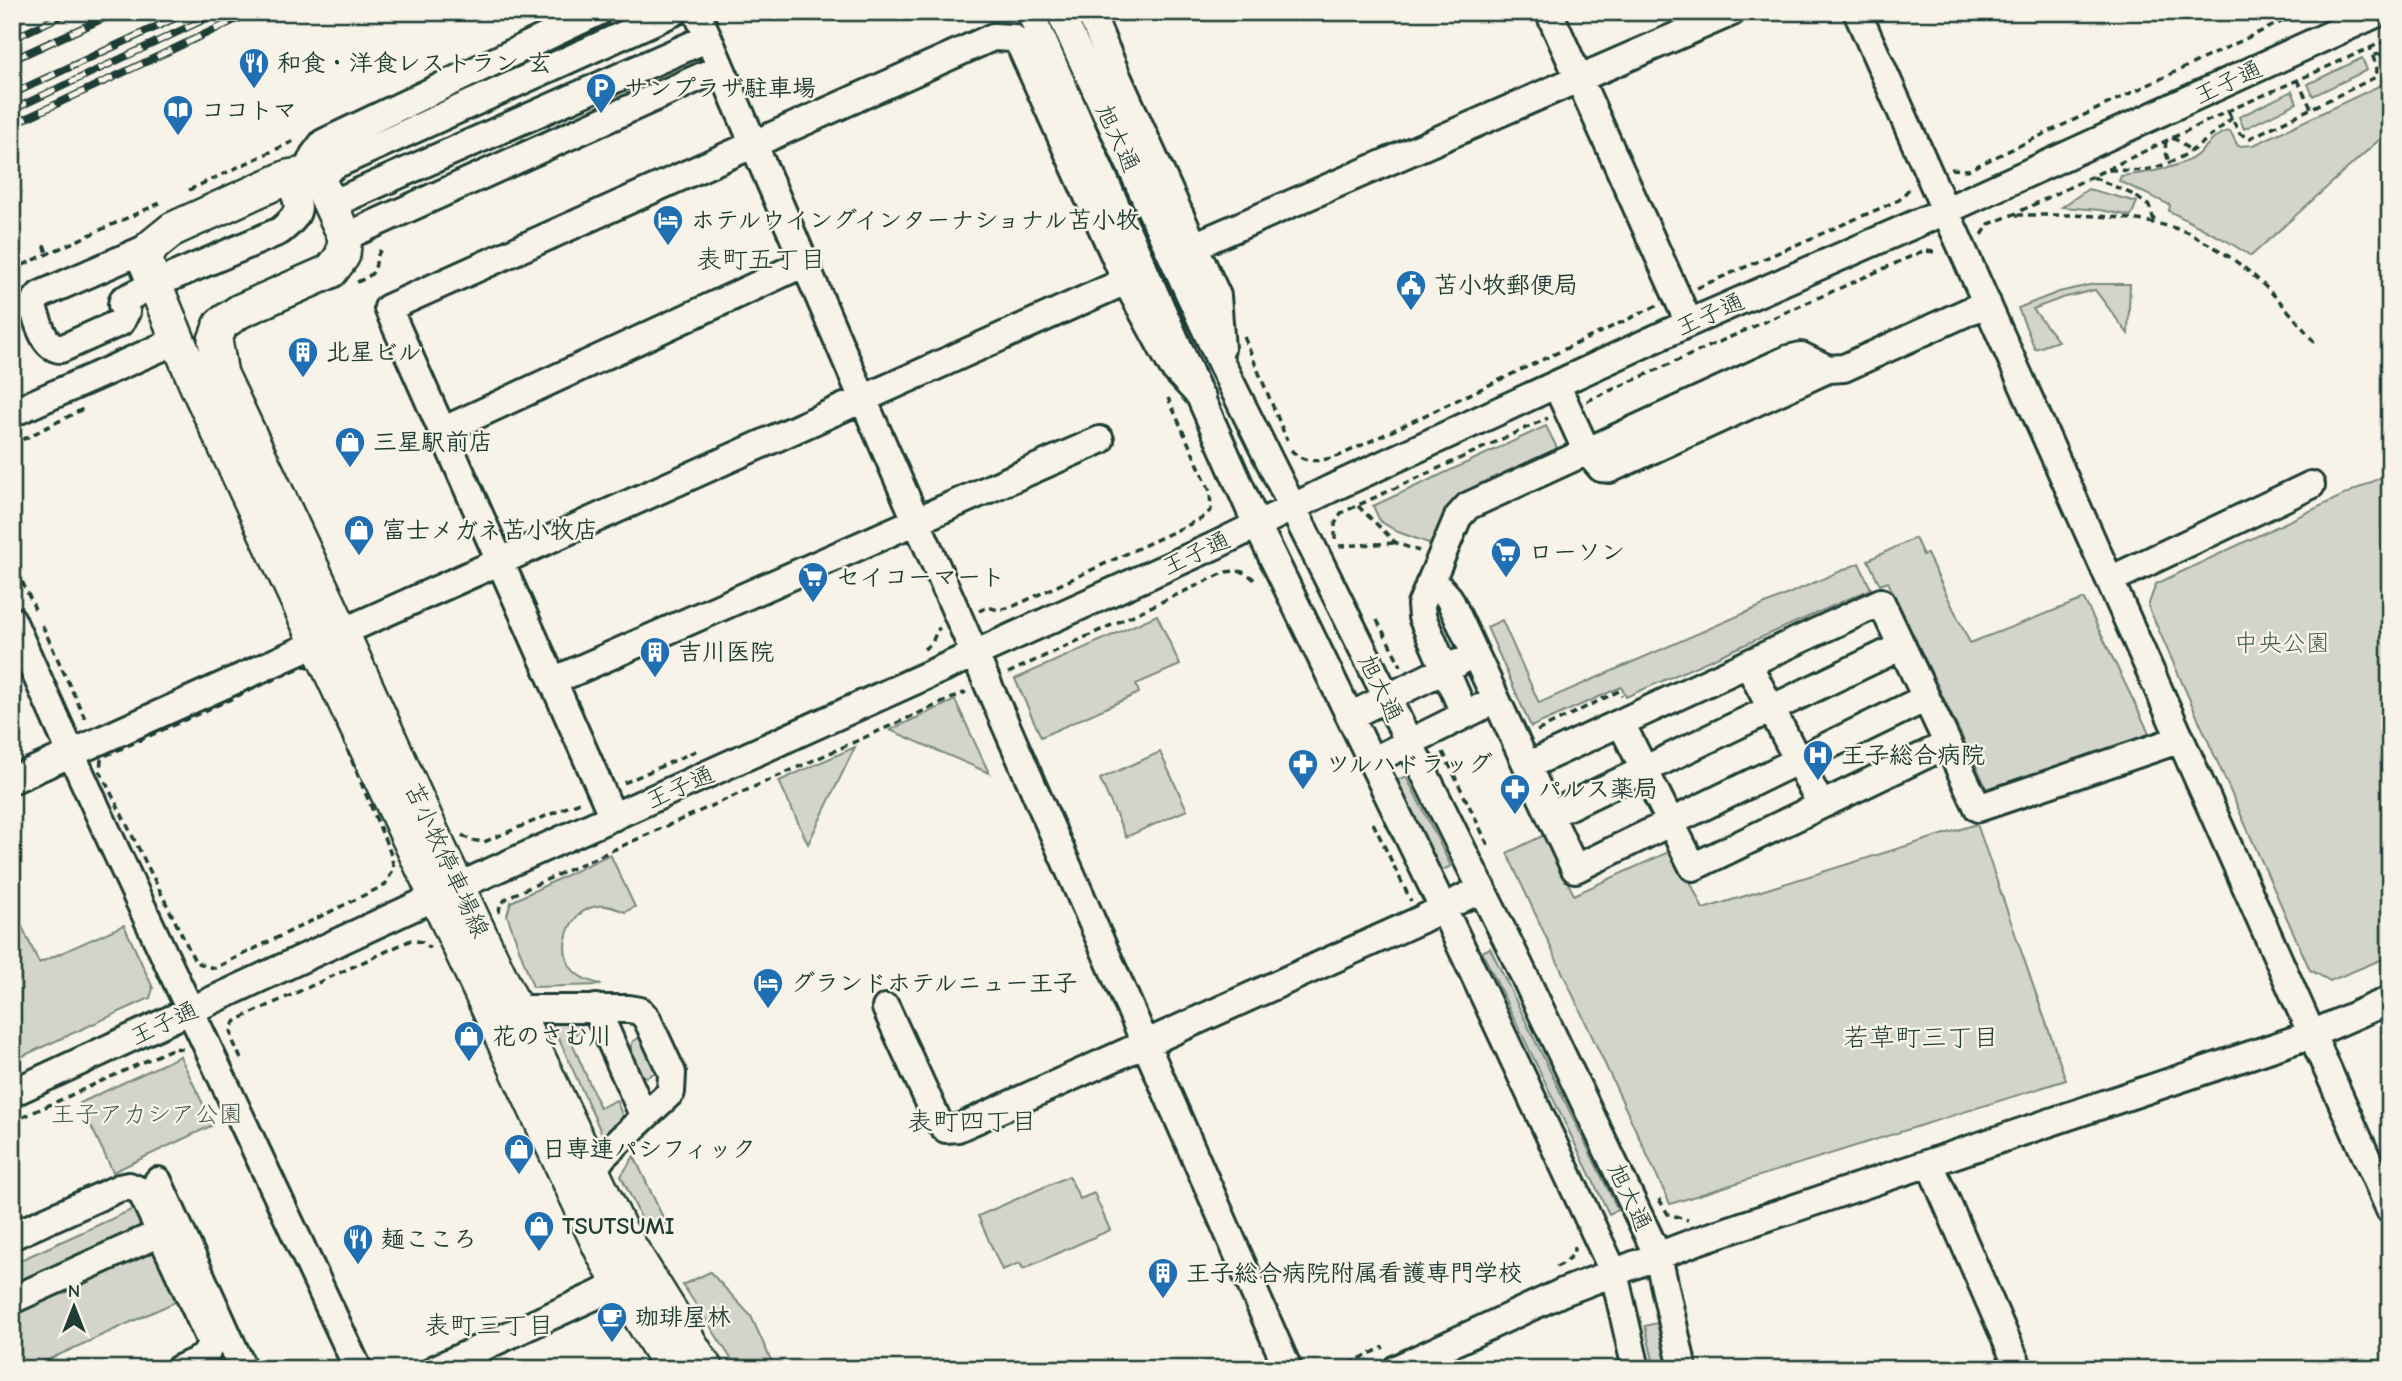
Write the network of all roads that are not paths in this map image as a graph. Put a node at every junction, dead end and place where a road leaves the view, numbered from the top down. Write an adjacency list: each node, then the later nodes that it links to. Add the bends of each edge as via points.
1 (598, 12): 15 (street, via 323,143 314,155)
2 (674, 12): 15 (street, via 335,165)
3 (697, 12): 11 (street)
4 (1030, 12): 28 (street, 旭大通)
5 (1060, 12): 26 (street, 旭大通)
6 (1090, 12): 19 (street)
7 (1549, 12): 13 (street)
8 (1732, 12): 13 (street)
9 (1857, 12): 16 (street)
10 (2380, 12): 16 (street, 王子通)
11 (708, 38): 12 (street); 15 (street)
12 (720, 68): 14 (street); 17 (street)
13 (1579, 79): 19 (street); 24 (street)
14 (754, 145): 20 (street); 21 (street, via 993,37 1013,38); 31 (street, via 387,308)
15 (310, 183): 17 (main road); 18 (main road, via 173,229); 22 (street, via 295,219 280,231)
16 (1945, 211): 23 (street); 24 (street, 王子通)
17 (345, 237): 42 (main road, 苫小牧停車場線, via 343,255 331,271 240,311 221,324 215,340 221,374)
18 (152, 246): 22 (main road, 苫小牧停車場線, via 145,260); 22 (street, via 40,295 33,308 48,343 61,349 121,322 123,300)
19 (1194, 246): 26 (street, via 1217,296)
20 (805, 263): 29 (street); 31 (street)
21 (1126, 281): 28 (street, via 1172,366); 29 (street)
22 (155, 284): 25 (main road, 苫小牧停車場線)
23 (1986, 303): 33 (street, via 1844,368 1828,369 1801,356 1788,359); 39 (street)
24 (1689, 323): 27 (street, 王子通)
25 (178, 340): 30 (street); 42 (main road, 苫小牧停車場線, via 196,384)
26 (1222, 365): 35 (street, 旭大通)
27 (1556, 384): 33 (street); 35 (street, 王子通)
28 (1202, 398): 37 (street, 旭大通)
29 (863, 399): 36 (street); 38 (street)
30 (12, 413)
31 (442, 431): 38 (street)
32 (1100, 440): 36 (street)
33 (1587, 452): 40 (street, via 1468,506 1458,517)
34 (2311, 485): 39 (street)
35 (1292, 508): 37 (street, 王子通); 49 (street, 旭大通)
36 (917, 521): 44 (street); 48 (street)
37 (1257, 525): 44 (street, 王子通); 55 (street, 旭大通)
38 (501, 561): 42 (street); 48 (street)
39 (2110, 580): 56 (street)
40 (1429, 584): 45 (street, via 1449,598); 47 (street, via 1422,617)
41 (24, 615): 59 (street)
42 (329, 638): 59 (street); 70 (main road, 苫小牧停車場線, via 432,833)
43 (1902, 646): 46 (street, via 1881,603); 50 (street); 52 (street)
44 (975, 653): 67 (street, 王子通); 78 (street)
45 (1476, 655): 47 (street); 51 (street)
46 (1748, 664): 52 (street); 53 (street)
47 (1444, 670): 49 (street); 54 (street)
48 (553, 681): 67 (street)
49 (1387, 698): 55 (street); 57 (street, 旭大通)
50 (1926, 698): 58 (street); 60 (street)
51 (1496, 700): 54 (street); 62 (street)
52 (1771, 709): 60 (street); 63 (street)
53 (1624, 714): 62 (street); 63 (street)
54 (1465, 715): 57 (street)
55 (1350, 716): 61 (street, 旭大通)
56 (2181, 739): 58 (street, via 1978,808); 77 (street)
57 (1409, 743): 61 (street); 69 (street, 旭大通)
58 (1948, 744): 65 (street)
59 (70, 754): 64 (street); 76 (street)
60 (1798, 760): 65 (street); 68 (street)
61 (1372, 761): 71 (street, 旭大通)
62 (1527, 766): 66 (street)
63 (1645, 769): 66 (street); 68 (street)
64 (12, 780)
65 (1821, 805): 68 (street, via 1693,867)
66 (1550, 815): 68 (street, via 1575,869)
67 (612, 817): 70 (street, 王子通)
68 (1671, 822)
69 (1481, 889): 71 (street); 87 (street, 旭大通)
70 (447, 891): 74 (main road, 苫小牧停車場線); 76 (street, 王子通); 89 (main road, 苫小牧停車場線)
71 (1432, 914): 78 (street); 88 (street, 旭大通)
72 (2390, 1000): 77 (street)
73 (886, 1008): 78 (street, via 937,1121 946,1129 958,1128)
74 (517, 1009): 75 (street); 82 (main road, 苫小牧停車場線)
75 (596, 1009): 80 (street); 80 (street, via 640,1011 673,1073 671,1092)
76 (192, 1010): 79 (street, 王子通); 95 (street)
77 (2312, 1034): 81 (street); 84 (street)
78 (1146, 1044): 99 (street)
79 (12, 1093)
80 (644, 1117): 82 (street)
81 (1930, 1164): 87 (street); 92 (street)
82 (592, 1171): 89 (main road, 苫小牧停車場線, via 622,1234)
83 (158, 1181): 94 (street)
84 (2390, 1210)
85 (160, 1233): 86 (street, via 141,1191 129,1186); 90 (street); 93 (street, via 211,1342 205,1357)
86 (12, 1236)
87 (1658, 1256): 88 (street); 101 (street, 旭大通)
88 (1614, 1273): 91 (street); 100 (street, 旭大通)
89 (631, 1277): 96 (street); 97 (main road, 苫小牧停車場線); 98 (main road, 苫小牧停車場線)
90 (12, 1300)
91 (1393, 1357)
92 (2015, 1367)
93 (179, 1369)
94 (243, 1369)
95 (358, 1369)
96 (435, 1369)
97 (672, 1369)
98 (706, 1369)
99 (1288, 1369)
100 (1636, 1369)
101 (1683, 1369)

